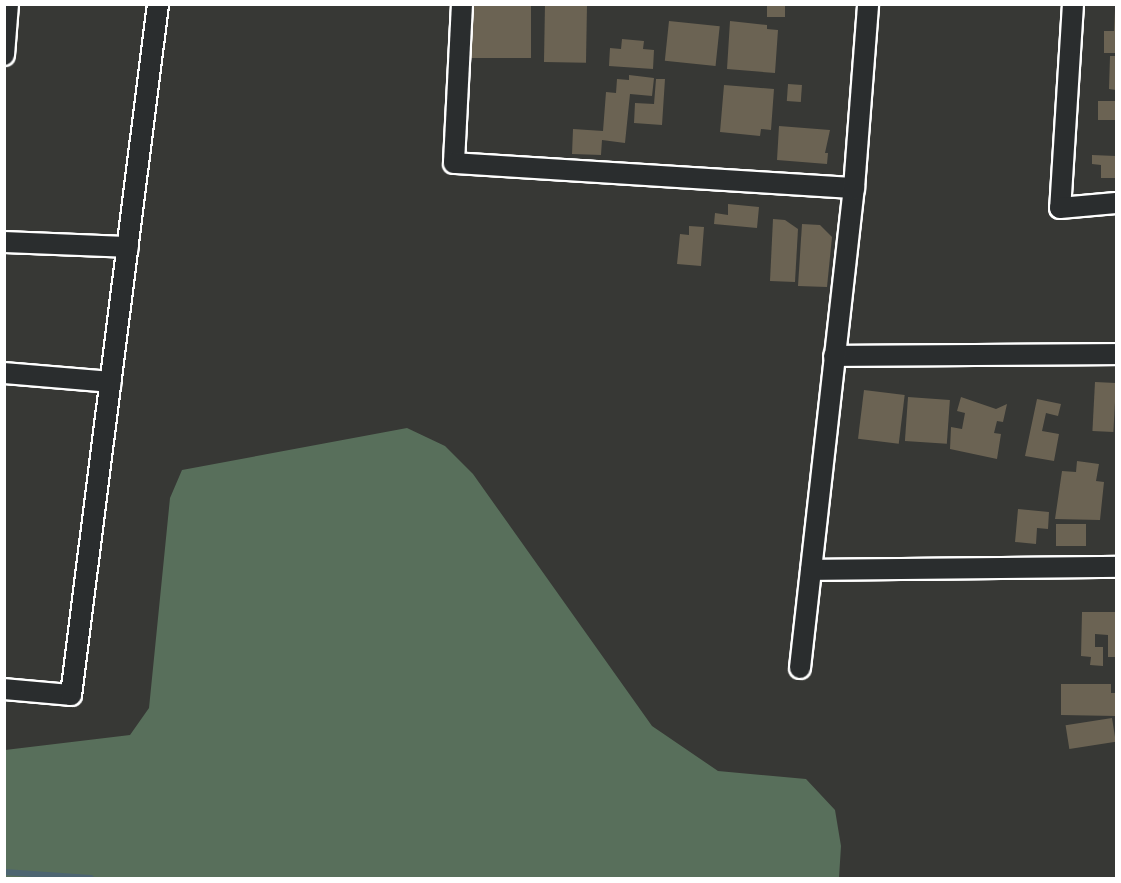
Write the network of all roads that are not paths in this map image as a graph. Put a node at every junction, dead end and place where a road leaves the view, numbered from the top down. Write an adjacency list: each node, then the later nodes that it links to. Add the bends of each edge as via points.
1 (8, 4): 6 (street)
2 (158, 4): 10 (street)
3 (462, 4): 7 (street, via 454,163)
4 (868, 4): 7 (street)
5 (1073, 4): 8 (street, via 1060,208)
6 (4, 55)
7 (854, 188): 12 (street)
8 (1116, 203)
9 (4, 242): 10 (street)
10 (128, 247): 14 (street)
11 (1116, 354): 12 (street)
12 (834, 356): 16 (street)
13 (4, 373): 14 (street)
14 (111, 382): 18 (street, via 71,695)
15 (1116, 567): 16 (street)
16 (811, 570): 17 (street)
17 (800, 668)
18 (4, 689)

